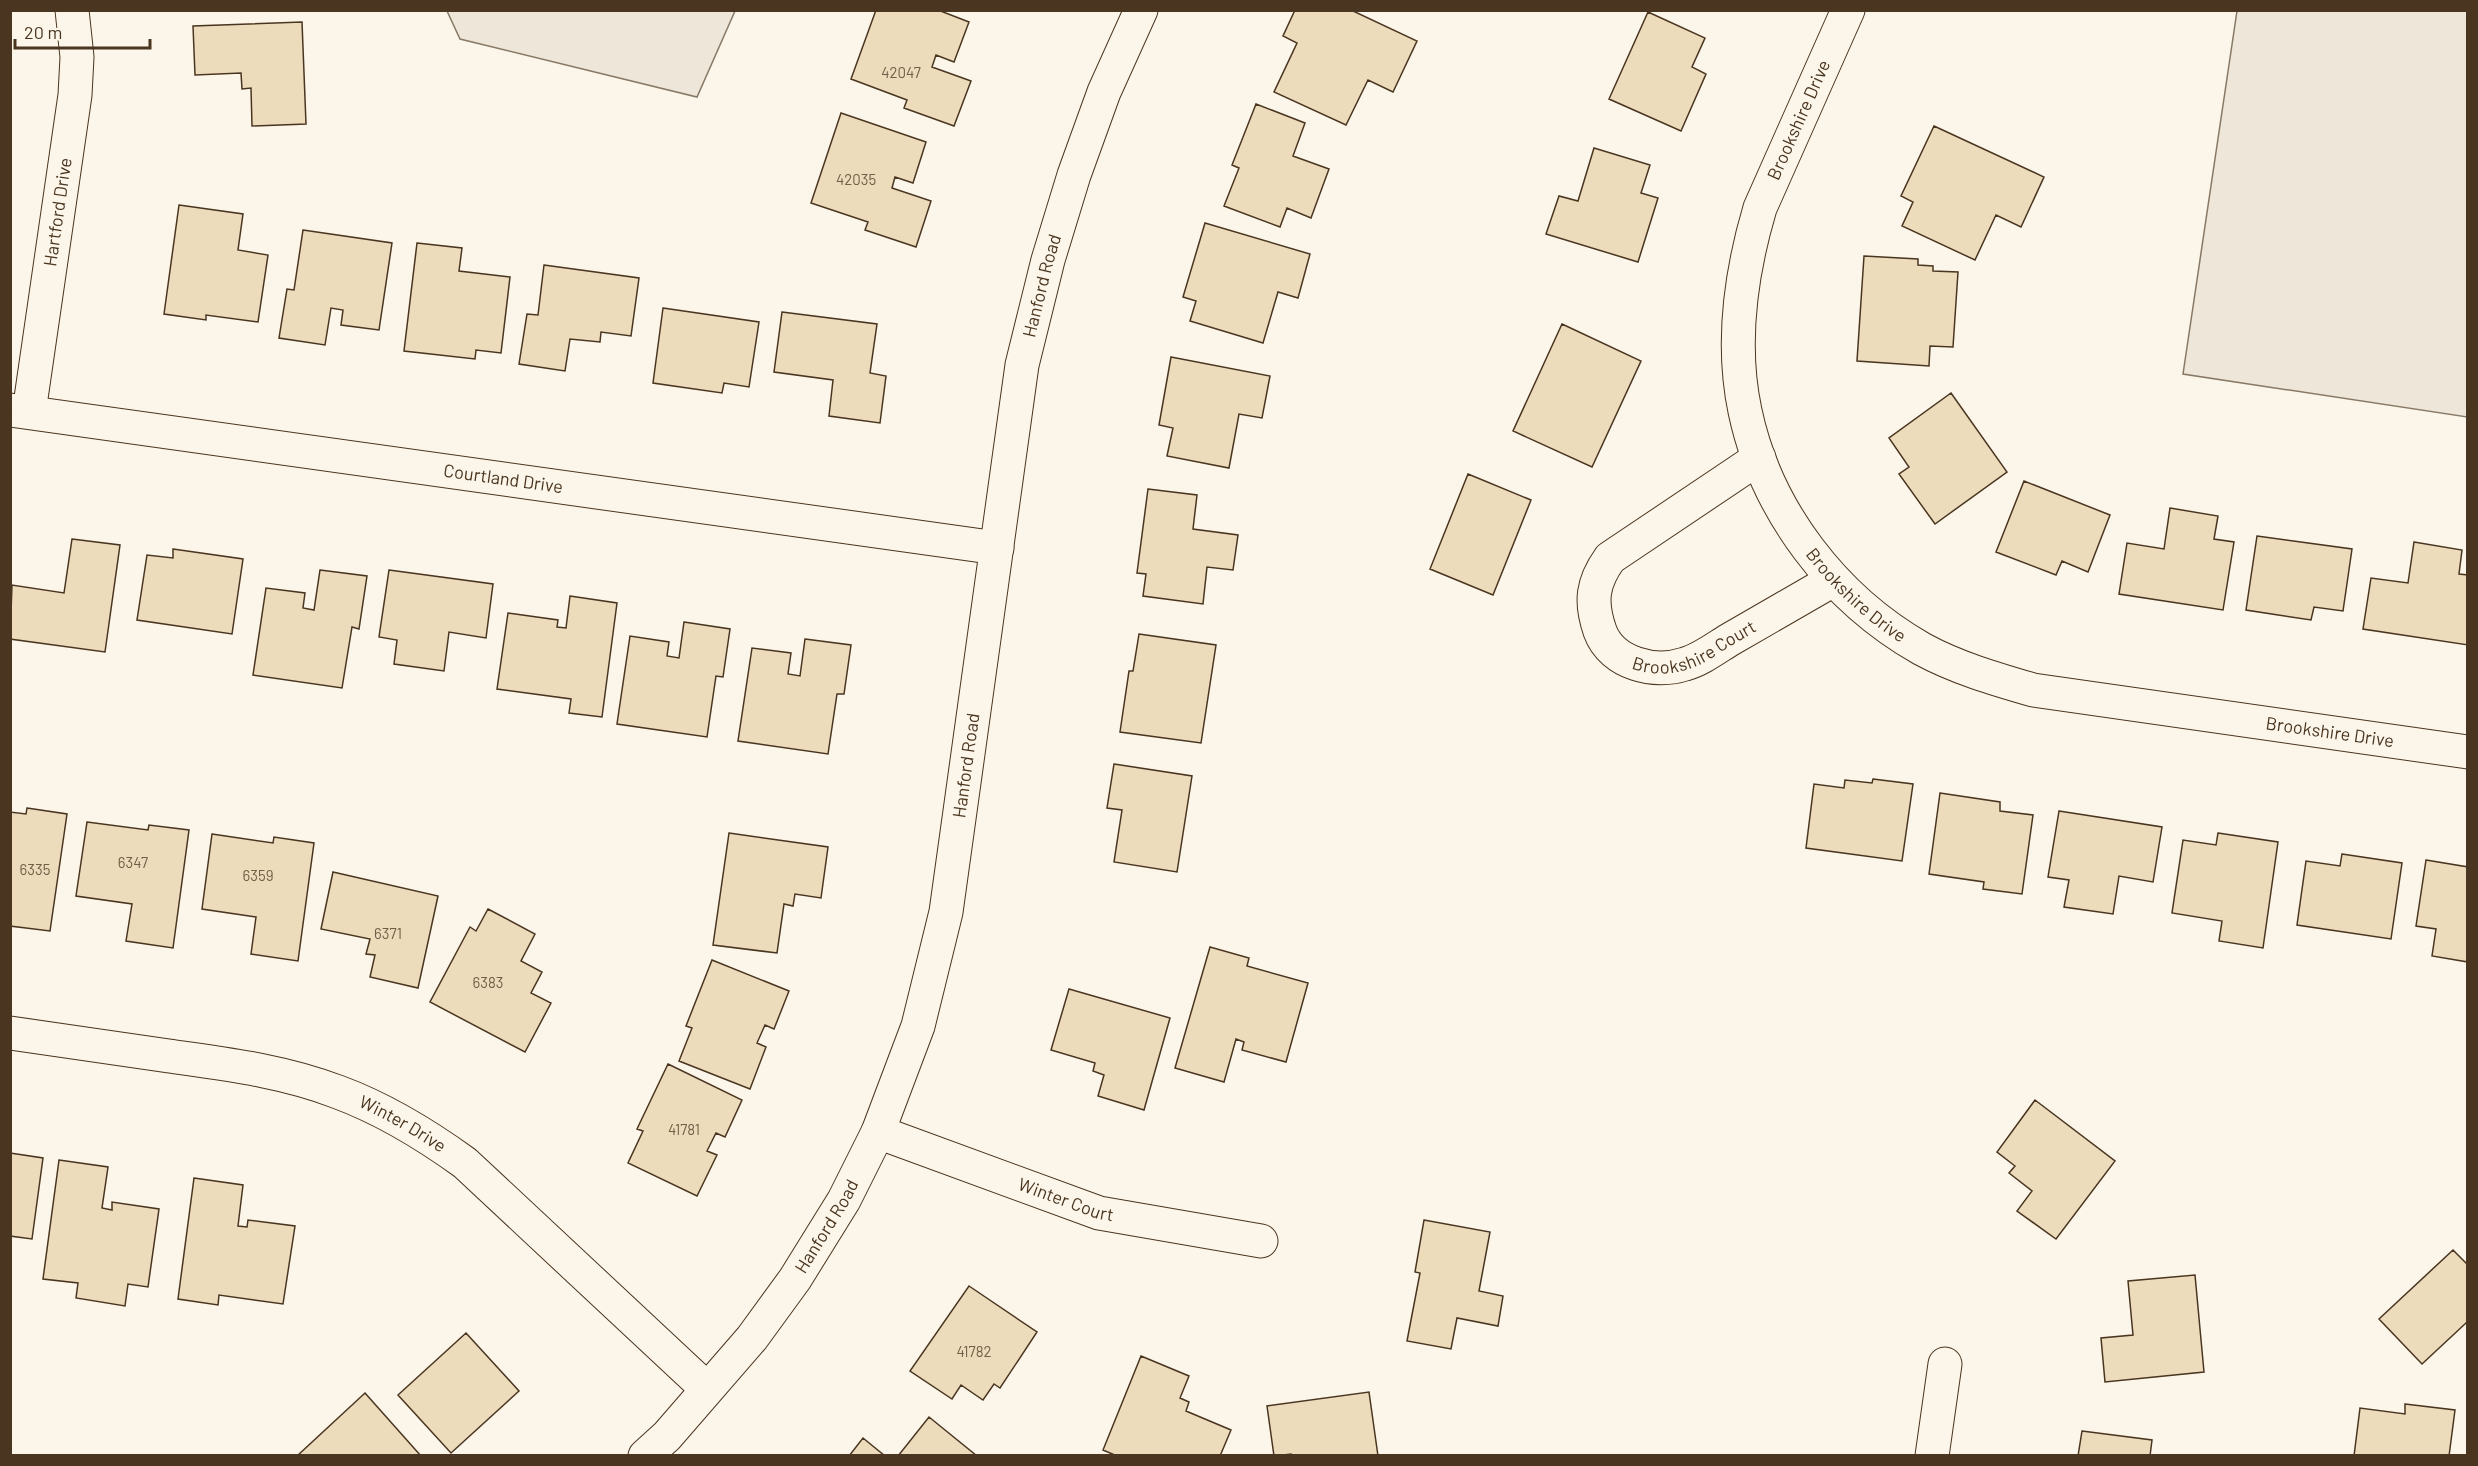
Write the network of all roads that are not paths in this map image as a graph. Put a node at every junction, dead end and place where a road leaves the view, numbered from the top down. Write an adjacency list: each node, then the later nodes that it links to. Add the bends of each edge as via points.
1 (72, 10): 4 (street, Hartford Drive, via 77,57 75,95)
2 (1141, 10): 6 (street, Hanford Road, via 1104,92 1048,260 1022,365)
3 (1848, 10): 5 (street, Brookshire Drive, via 1760,208 1741,291 1739,351 1745,410)
4 (20, 411): 6 (street, Courtland Drive)
5 (1758, 458): 7 (street, Brookshire Drive, via 1790,524); 7 (street, Brookshire Court, via 1610,558 1600,572 1593,595 1594,614 1602,636 1618,654 1634,664 1657,669 1686,664)
6 (997, 548): 10 (street, Hanford Road, via 946,912 918,1026)
7 (1833, 580): 8 (street, Brookshire Drive, via 1874,617 1923,649 1976,674 2033,690)
8 (2468, 752)
9 (10, 1033): 13 (street, Winter Drive, via 287,1076 338,1091 382,1111 465,1163)
10 (878, 1132): 11 (street, Winter Court, via 1099,1213); 13 (street, Hanford Road, via 844,1200 795,1279 752,1338)
11 (1262, 1241)
12 (1945, 1364): 15 (street)
13 (707, 1389): 14 (street, Hanford Road, via 667,1436)
14 (645, 1455)
15 (1932, 1455)

